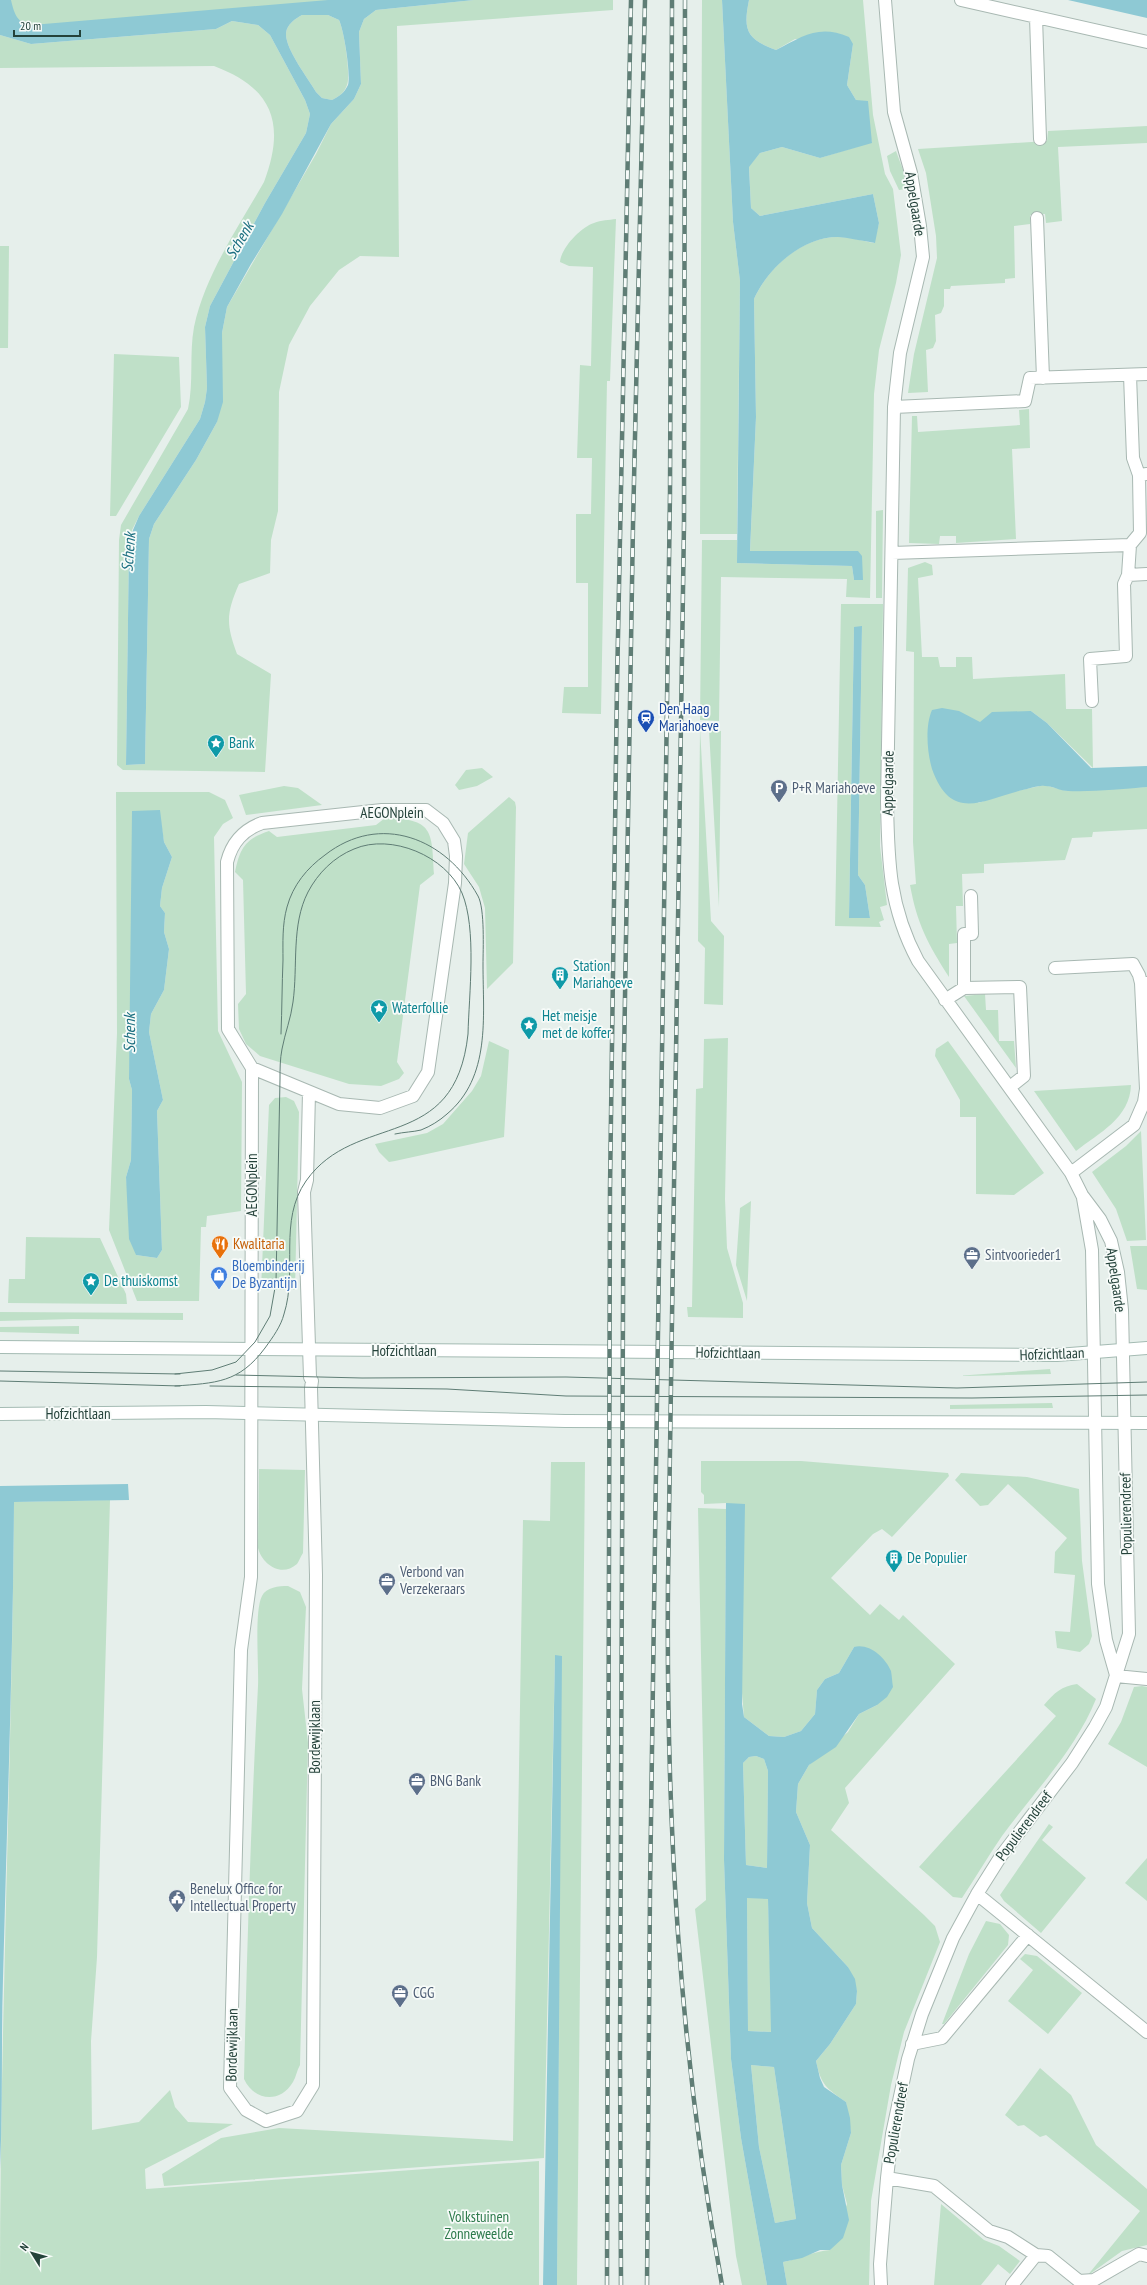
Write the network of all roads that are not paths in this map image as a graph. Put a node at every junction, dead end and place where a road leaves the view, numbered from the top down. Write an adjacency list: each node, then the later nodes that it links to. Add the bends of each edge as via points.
1 (885, 0): 10 (street, Appelgaarde, via 894,112 911,173 923,257 900,353)
2 (961, 0): 3 (street)
3 (1036, 17): 4 (street); 5 (street)
4 (1147, 42)
5 (1040, 139)
6 (1037, 218): 9 (street)
7 (1147, 374): 8 (street)
8 (1130, 375): 9 (street); 11 (street, via 1133,458)
9 (1043, 378): 10 (street, via 1030,378 1025,401)
10 (894, 407): 13 (street, Appelgaarde)
11 (1143, 474): 12 (street, via 1140,533)
12 (1130, 545): 13 (street); 15 (street)
13 (892, 552): 21 (street, Appelgaarde, via 887,801 889,865 893,896 905,937)
14 (1147, 574): 15 (street)
15 (1128, 575): 16 (street, via 1124,584 1126,656 1090,659)
16 (1092, 701)
17 (971, 896): 20 (street, via 972,934 964,934)
18 (1055, 968): 19 (street, via 1133,964)
19 (1144, 983): 25 (street)
20 (964, 988): 21 (street); 23 (street, via 1020,987 1024,1076)
21 (945, 1000): 23 (street, Appelgaarde)
22 (252, 1068): 24 (street, AEGONplein); 24 (street, AEGONplein, via 228,1029 227,862 230,849 236,840 251,827 262,823 382,810 426,810 443,823 454,841 456,856 455,883 428,1072 413,1096 380,1108 339,1104); 30 (street, AEGONplein)
23 (1010, 1087): 26 (street, Appelgaarde)
24 (309, 1092): 31 (street, via 307,1180 304,1192)
25 (1146, 1102): 26 (street, via 1134,1125)
26 (1071, 1173): 27 (street, Appelgaarde)
27 (1082, 1195): 32 (street, Appelgaarde, via 1100,1219 1112,1244 1118,1272); 33 (street, Appelgaarde, via 1092,1250)
28 (0, 1348): 30 (street, Hofzichtlaan)
29 (1147, 1348): 32 (street, Hofzichtlaan)
30 (252, 1350): 31 (street, Hofzichtlaan); 35 (street)
31 (309, 1350): 33 (street, Hofzichtlaan, via 834,1355 1057,1355); 36 (street, via 312,1381)
32 (1123, 1350): 33 (street, Hofzichtlaan); 37 (street, Populierendreef)
33 (1094, 1352): 39 (street, Populierendreef)
34 (0, 1414): 35 (street, Hofzichtlaan)
35 (253, 1414): 36 (street, Hofzichtlaan); 36 (street, Bordewijklaan, via 251,1577 241,1650 230,2088 246,2110 266,2121 297,2111 313,2085 316,1575)
36 (311, 1416): 39 (street, Hofzichtlaan, via 565,1421)
37 (1124, 1423): 38 (street, Hofzichtlaan); 39 (street, Hofzichtlaan); 40 (street, Populierendreef, via 1129,1634)
38 (1147, 1423)
39 (1094, 1424): 40 (street, Populierendreef, via 1098,1584 1106,1640)
40 (1116, 1676): 41 (street); 42 (street, Populierendreef, via 1106,1707 1084,1746 1001,1856)
41 (1147, 1679)
42 (977, 1894): 43 (street); 45 (street, Populierendreef, via 938,1971)
43 (1028, 1935): 44 (street); 45 (street, via 942,2038)
44 (1147, 2032)
45 (912, 2044): 46 (street, Populierendreef, via 895,2119)
46 (886, 2178): 47 (street, Populierendreef, via 934,2186 989,2230 1008,2237); 49 (street, Populierendreef)
47 (1036, 2256): 48 (street, Populierendreef, via 1048,2256 1079,2281 1094,2280 1140,2254); 50 (street)
48 (1147, 2256)
49 (881, 2285)
50 (1012, 2285)

